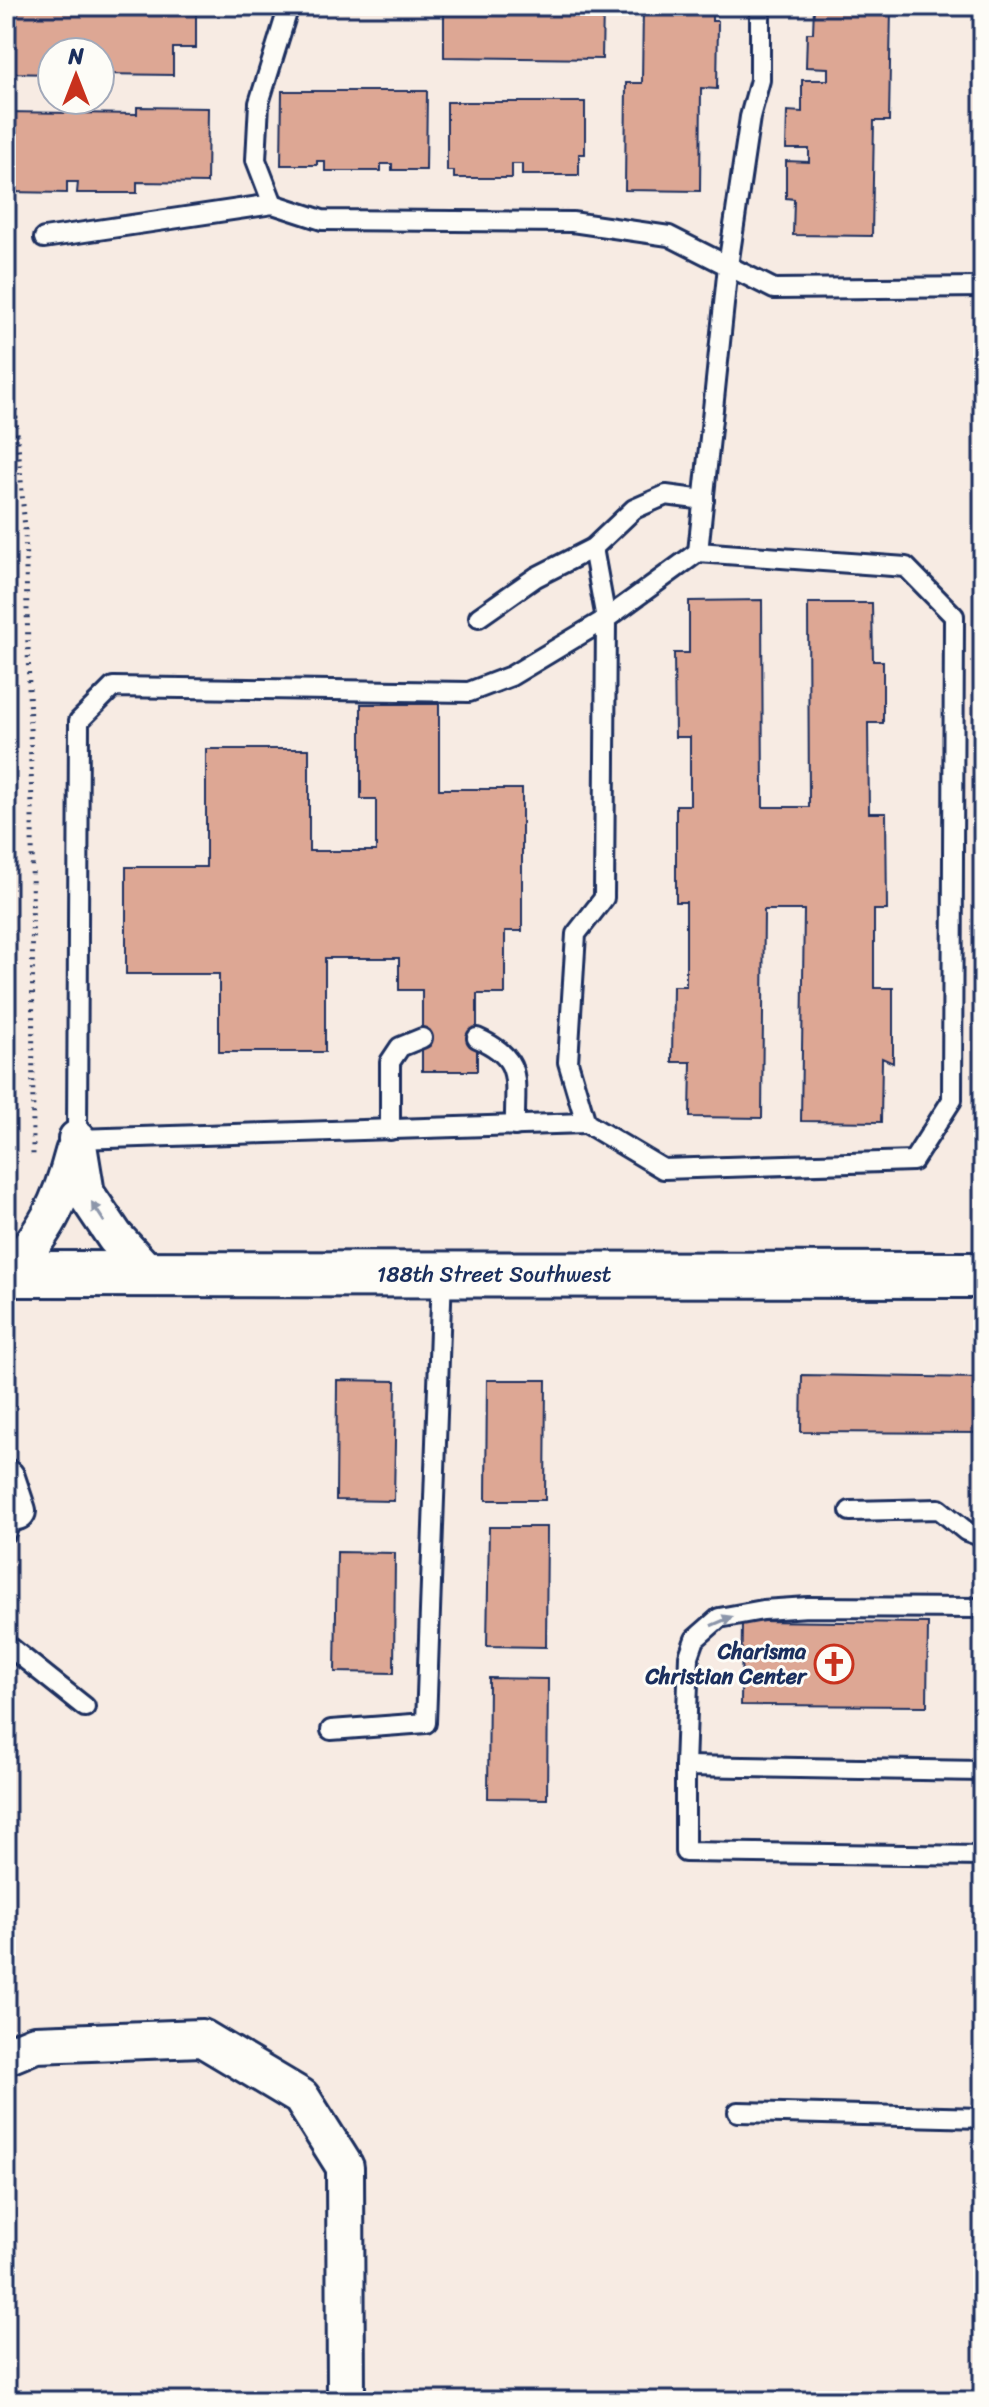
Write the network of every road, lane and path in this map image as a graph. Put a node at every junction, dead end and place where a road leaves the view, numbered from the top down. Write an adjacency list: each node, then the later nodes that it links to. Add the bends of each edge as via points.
1 (289, 6): 3 (lane, via 259,103 256,160)
2 (760, 6): 5 (lane, via 760,80)
3 (273, 204): 4 (lane); 5 (lane, via 322,220 572,222 669,236)
4 (44, 238)
5 (728, 266): 6 (lane, via 774,289); 8 (lane)
6 (983, 287)
7 (6, 297): 19 (path, via 25,529)
8 (704, 500): 9 (lane, via 666,495 644,504); 10 (lane)
9 (593, 548): 11 (lane, via 536,577); 12 (lane)
10 (698, 552): 12 (lane); 15 (lane, via 906,567 954,616 952,1100 913,1161 663,1169)
11 (479, 617)
12 (606, 619): 15 (lane, via 604,898 576,934 568,1062); 18 (lane, via 511,676 469,692 113,687 101,698 79,721)
13 (422, 1038): 17 (lane, via 400,1047 390,1062)
14 (477, 1038): 16 (lane, via 500,1048 514,1069)
15 (586, 1123): 16 (lane)
16 (515, 1126): 17 (lane)
17 (390, 1130): 18 (lane)
18 (77, 1139): 20 (street, one-way to 18, via 86,1194); 21 (street, via 64,1191 40,1237)
19 (33, 1166)
20 (147, 1272): 21 (street, 188th Street Southwest); 22 (street, 188th Street Southwest)
21 (7, 1274)
22 (442, 1274): 23 (street, 188th Street Southwest); 29 (lane, via 426,1723)
23 (983, 1275)
24 (850, 1511): 25 (lane, via 939,1509 966,1531)
25 (983, 1537)
26 (983, 1608): 30 (lane, one-way to 26, via 689,1656 695,1639 719,1618 808,1607)
27 (6, 1644): 28 (lane)
28 (85, 1707)
29 (331, 1730)
30 (685, 1766): 31 (lane); 32 (lane, via 685,1852)
31 (983, 1771)
32 (983, 1856)
33 (6, 2056): 36 (street, via 35,2044 202,2038 301,2097 345,2167)
34 (738, 2112): 35 (lane)
35 (983, 2118)
36 (346, 2401)

